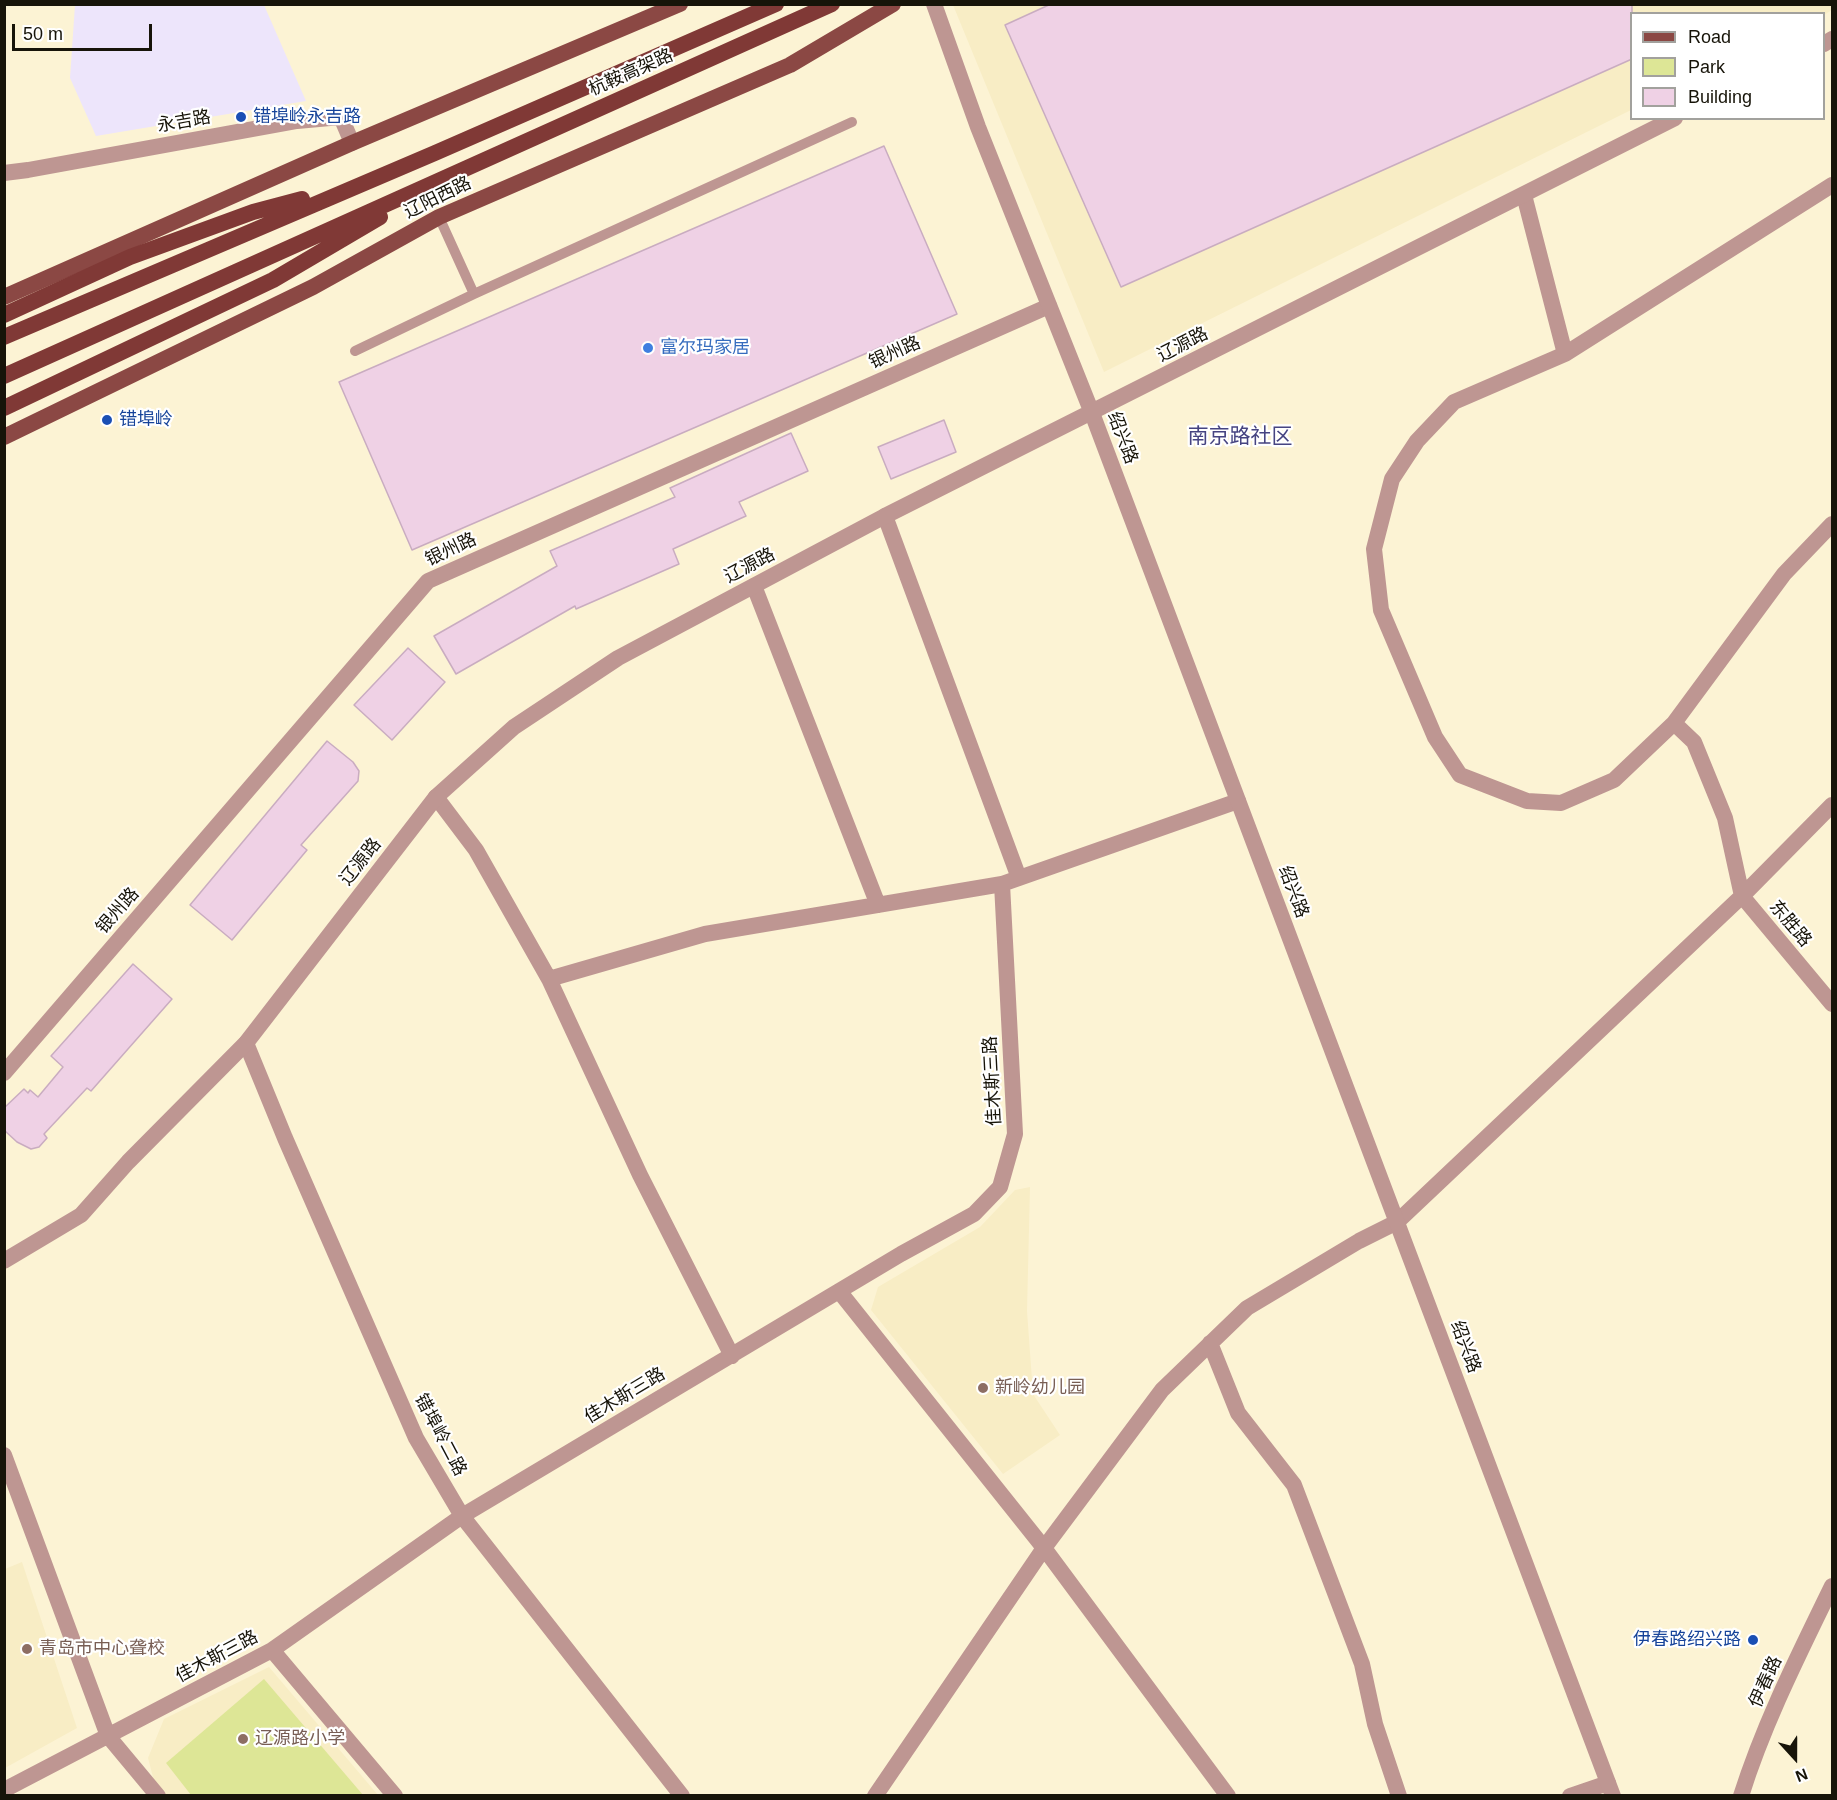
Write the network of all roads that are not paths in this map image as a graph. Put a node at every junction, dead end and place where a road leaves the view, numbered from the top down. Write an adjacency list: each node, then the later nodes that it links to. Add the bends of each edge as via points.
1 (680, 4): 8 (main road)
2 (776, 4): 11 (highway, 杭鞍高架路)
3 (832, 4): 10 (highway, 杭鞍高架路)
4 (893, 4): 14 (main road, 辽阳西路, via 790,65)
5 (934, 4): 17 (street, 绍兴路)
6 (1671, 120): 13 (street, 辽源路)
7 (852, 122): 15 (lane)
8 (352, 144): 9 (street, 永吉路, via 341,117 297,121); 16 (main road)
9 (4, 173)
10 (446, 178): 22 (highway, 辽阳西路); 23 (highway, via 273,280)
11 (366, 181): 18 (highway, via 253,212 141,253); 19 (highway)
12 (1833, 185): 21 (street)
13 (1524, 195): 21 (street); 24 (street, 辽源路)
14 (439, 217): 15 (lane); 25 (main road, 辽阳西路, via 313,288)
15 (474, 294): 20 (lane)
16 (4, 297)
17 (1049, 306): 24 (street, 绍兴路); 40 (street, 银州路, via 428,581)
18 (4, 315)
19 (4, 336)
20 (355, 351)
21 (1565, 354): 29 (street, via 1454,402 1417,441 1392,479 1374,549 1381,610 1435,737 1461,775 1527,801 1561,803 1614,780)
22 (4, 376)
23 (4, 408)
24 (1092, 413): 26 (street, 辽源路); 31 (street, 绍兴路)
25 (4, 437)
26 (885, 516): 28 (street, 辽源路); 33 (street)
27 (1833, 524): 29 (street, via 1784,574)
28 (754, 586): 30 (street, 辽源路, via 618,658 514,727); 36 (street)
29 (1674, 723): 35 (street, via 1694,742 1725,818)
30 (436, 797): 37 (street, via 476,850); 39 (street, 辽源路)
31 (1238, 801): 33 (street); 41 (street, 绍兴路)
32 (1833, 805): 35 (street)
33 (1019, 878): 34 (street)
34 (1002, 884): 36 (street); 43 (street, 佳木斯三路, via 1015,1134 1000,1187 974,1214)
35 (1742, 896): 38 (street, 东胜路); 41 (street)
36 (878, 905): 37 (street, via 705,934)
37 (549, 979): 45 (street, via 640,1175)
38 (1833, 1004)
39 (246, 1043): 42 (street, 辽源路, via 81,1215); 47 (street, 错埠岭二路, via 416,1438)
40 (4, 1073)
41 (1397, 1222): 44 (street, via 1247,1308); 52 (street, 绍兴路)
42 (4, 1261)
43 (838, 1291): 45 (street, 佳木斯三路); 48 (street)
44 (1210, 1343): 48 (street, via 1162,1390); 59 (street, via 1238,1413 1294,1485 1362,1664 1375,1724)
45 (732, 1356): 47 (street, 佳木斯三路)
46 (4, 1455): 51 (street)
47 (462, 1516): 50 (street, 佳木斯三路); 56 (street, 错埠岭二路)
48 (1044, 1548): 57 (street); 58 (street)
49 (1833, 1586): 61 (street, 伊春路, via 1790,1672)
50 (272, 1650): 51 (street, 佳木斯三路); 55 (street)
51 (108, 1736): 53 (street, 佳木斯三路); 54 (street)
52 (1611, 1789): 60 (street)
53 (4, 1790)
54 (158, 1796)
55 (395, 1796)
56 (682, 1796)
57 (875, 1796)
58 (1228, 1796)
59 (1399, 1796)
60 (1570, 1796)
61 (1740, 1796)

